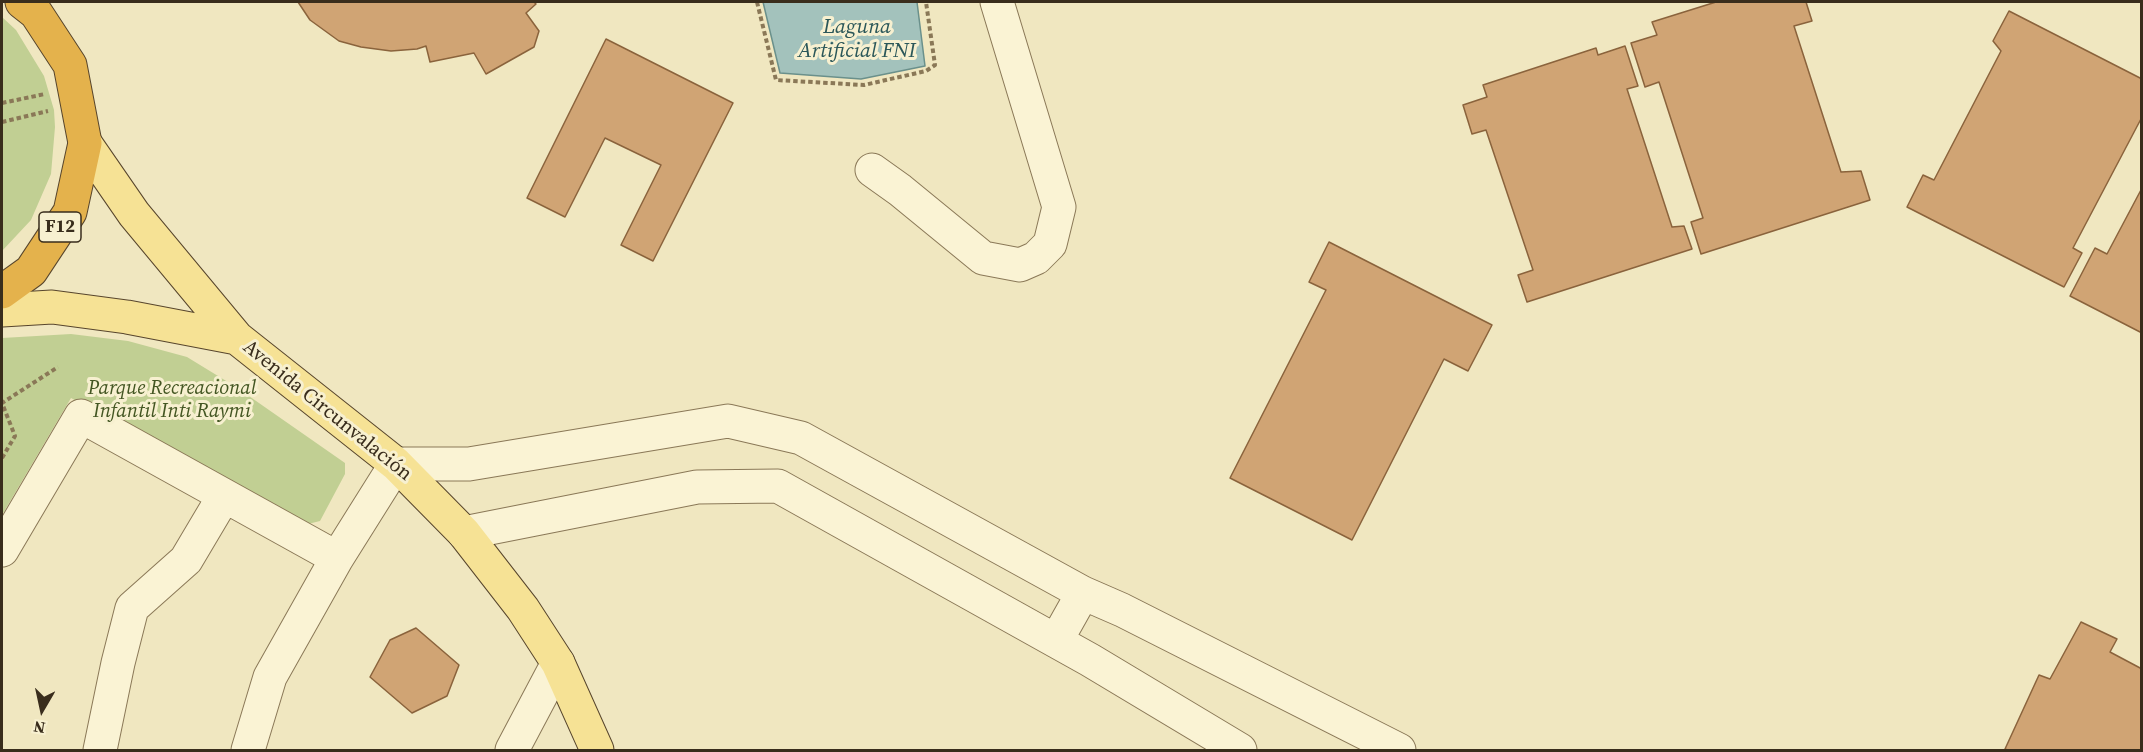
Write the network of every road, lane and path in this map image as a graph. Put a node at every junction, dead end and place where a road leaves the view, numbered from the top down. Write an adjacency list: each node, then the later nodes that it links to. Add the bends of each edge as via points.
1 (22, 2): 6 (highway, F12, via 36,13)
2 (53, 2): 6 (highway, F12)
3 (757, 2): 4 (path, via 776,80 864,85 926,71 934,65)
4 (926, 2)
5 (997, 2): 12 (street, via 1059,207 1050,244 1036,258 1020,265 983,258)
6 (70, 65): 11 (highway, F12)
7 (50, 92): 8 (path)
8 (2, 103)
9 (54, 110): 10 (path)
10 (2, 122)
11 (85, 143): 13 (highway, F12, via 70,212 31,271); 15 (main road, Avenida Circunvalación, via 134,214)
12 (872, 170)
13 (2, 292)
14 (2, 310): 15 (main road, via 52,307 127,316)
15 (237, 338): 19 (main road, Avenida Circunvalación)
16 (58, 367): 17 (path)
17 (2, 403): 18 (path, via 15,436)
18 (2, 458)
19 (396, 464): 21 (main road, Avenida Circunvalación); 23 (street); 24 (street, via 469,464 728,421 801,438)
20 (224, 496): 22 (street, via 81,416); 23 (street); 27 (street, via 186,560 132,608)
21 (464, 533): 25 (street, via 698,487 778,486); 26 (main road, Avenida Circunvalación, via 523,609)
22 (2, 550)
23 (337, 558): 28 (street, via 270,677)
24 (1083, 593): 25 (street); 32 (street)
25 (1056, 641): 31 (street)
26 (558, 663): 29 (street); 30 (main road, Avenida Circunvalación)
27 (100, 750)
28 (248, 750)
29 (512, 750)
30 (597, 750)
31 (1240, 750)
32 (1399, 750)

